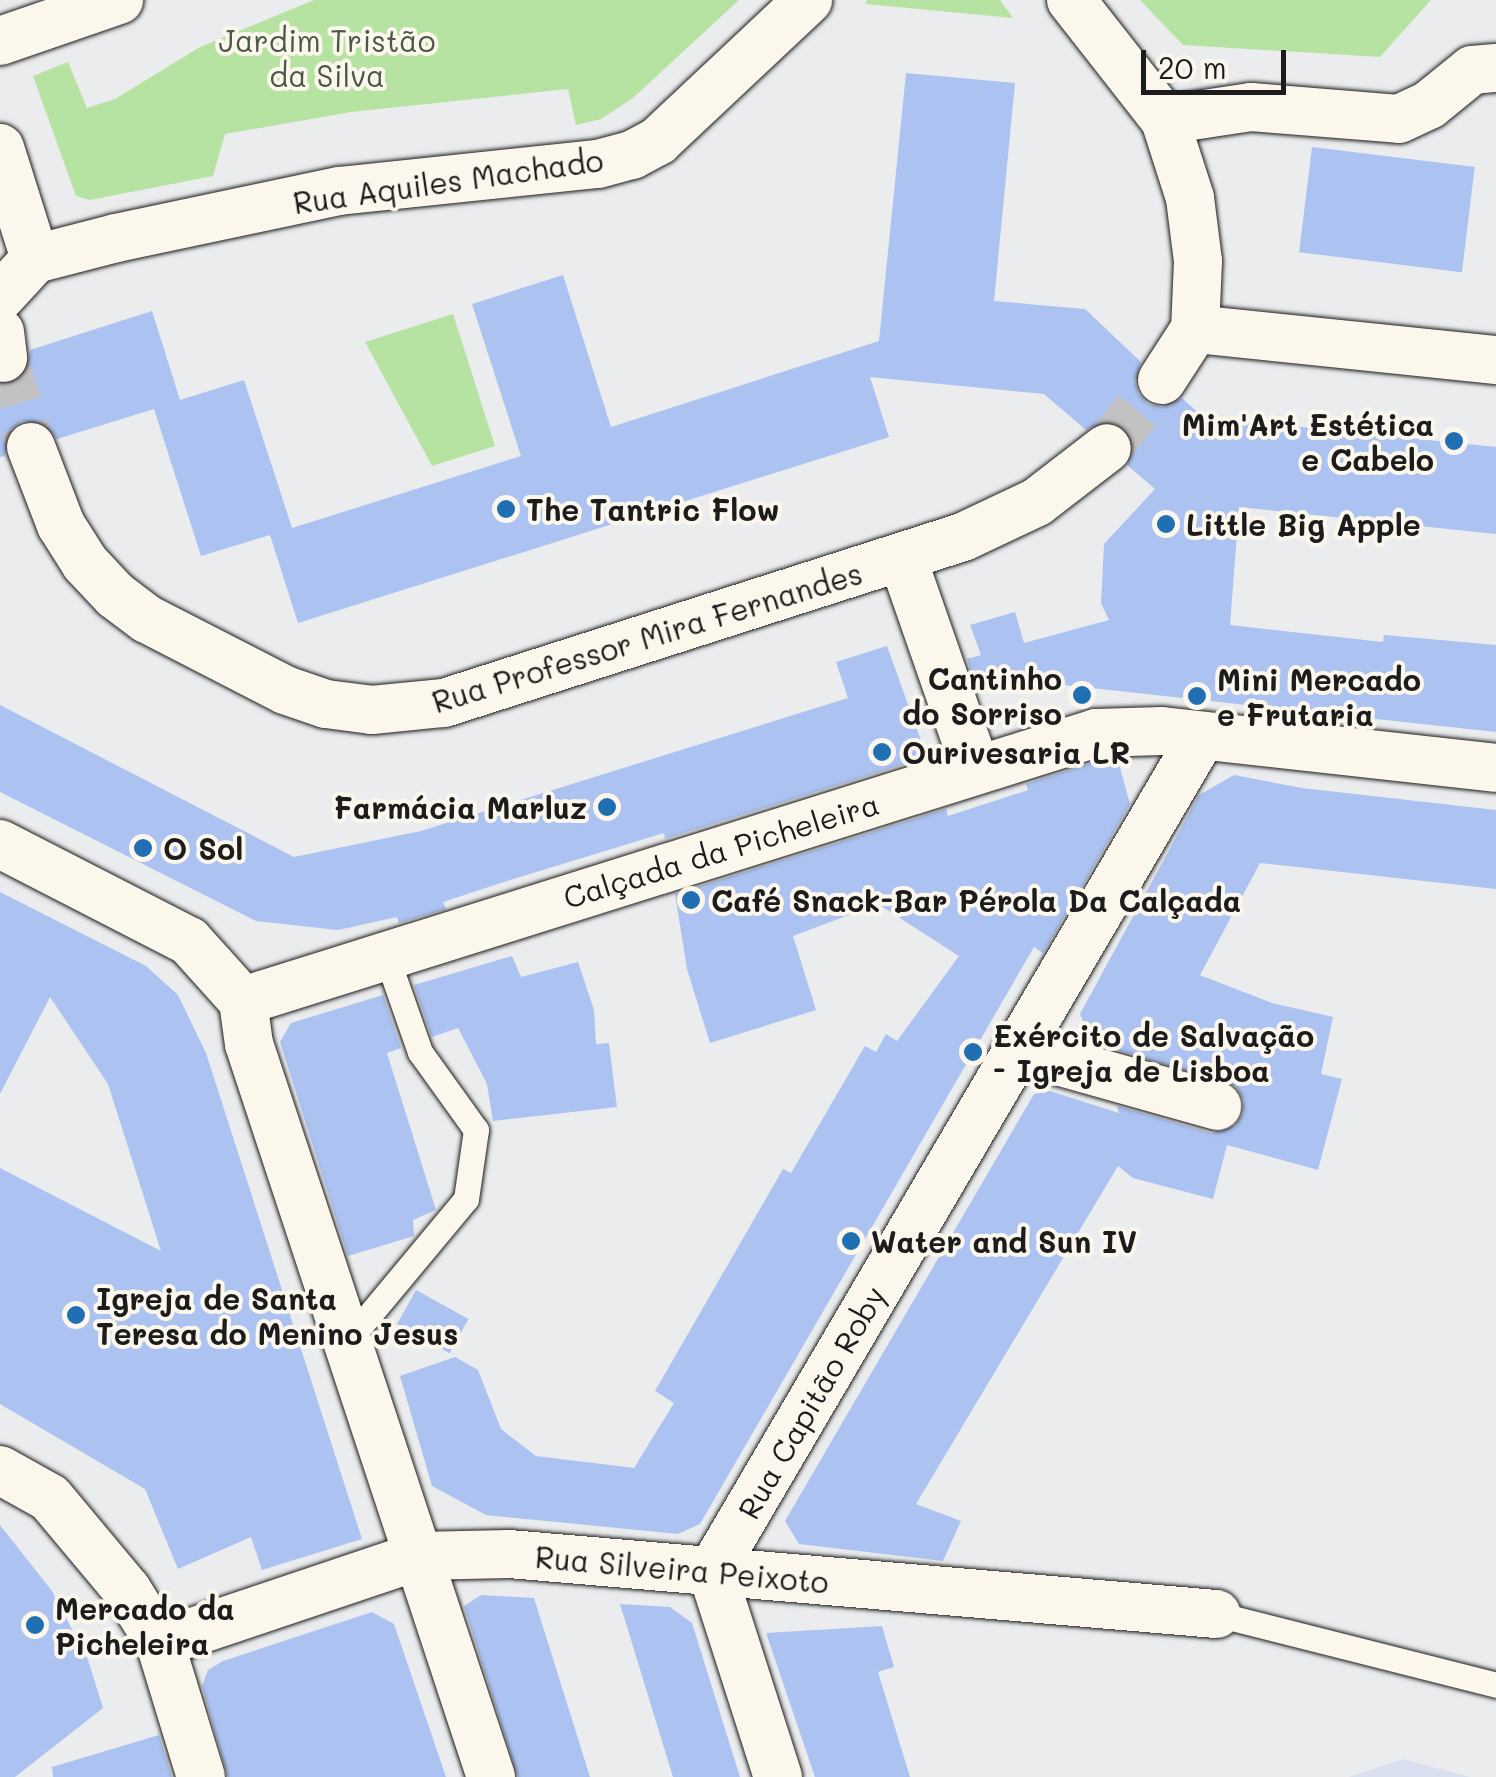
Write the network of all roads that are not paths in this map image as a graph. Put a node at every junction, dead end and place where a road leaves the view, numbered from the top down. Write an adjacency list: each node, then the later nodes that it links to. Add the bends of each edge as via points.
1 (119, 0): 4 (street)
2 (808, 0): 8 (street, Rua Aquiles Machado, via 669,132 632,154 598,164 339,190)
3 (1071, 0): 6 (street)
4 (0, 41)
5 (1496, 68): 6 (street, via 1472,70 1414,116 1399,119 1251,107)
6 (1165, 120): 10 (street, via 1190,198 1198,260)
7 (0, 148): 8 (street)
8 (34, 259): 9 (street)
9 (0, 297)
10 (1195, 329): 11 (street); 12 (street)
11 (1496, 360)
12 (1162, 380)
13 (32, 447): 15 (street, Rua Professor Mira Fernandes, via 61,525 115,595 147,619 284,690 372,710 444,703)
14 (1107, 448): 15 (street, Rua Professor Mira Fernandes, via 1037,502 962,538)
15 (902, 557): 18 (street)
16 (1202, 736): 17 (street, Calçada da Picheleira); 18 (street, Calçada da Picheleira, via 1096,733); 22 (street, Rua Capitão Roby)
17 (1496, 768)
18 (976, 769): 20 (street, Calçada da Picheleira)
19 (0, 844): 21 (street, via 189,941)
20 (386, 955): 21 (street, Calçada da Picheleira); 24 (lane, via 420,1052 476,1130 466,1200)
21 (243, 1000): 24 (street, via 249,1044)
22 (1018, 1050): 23 (street); 27 (street, Rua Capitão Roby)
23 (1216, 1106)
24 (346, 1343): 26 (street)
25 (0, 1470): 29 (street, via 50,1498 127,1590)
26 (418, 1556): 27 (street, Rua Silveira Peixoto, via 510,1554); 29 (street, Rua Silveira Peixoto); 32 (street)
27 (712, 1572): 28 (street, Rua Silveira Peixoto); 33 (street)
28 (1216, 1614): 30 (lane)
29 (160, 1643): 31 (street)
30 (1496, 1685)
31 (201, 1777)
32 (491, 1777)
33 (778, 1777)

